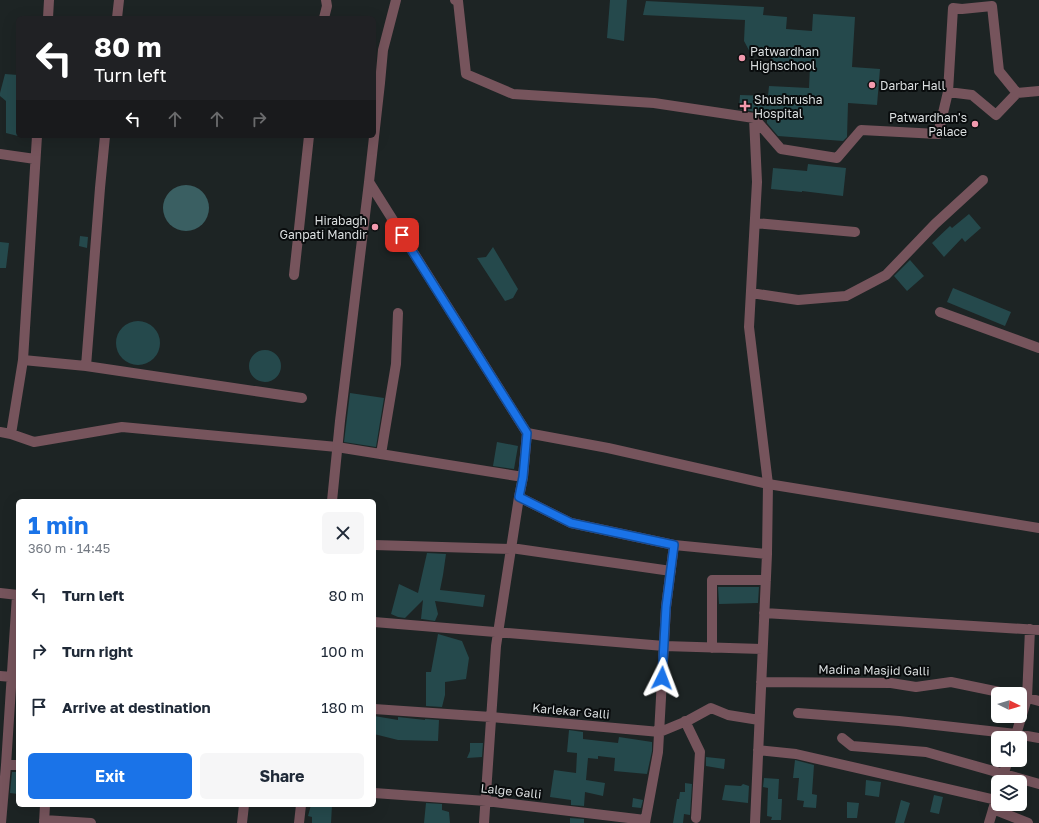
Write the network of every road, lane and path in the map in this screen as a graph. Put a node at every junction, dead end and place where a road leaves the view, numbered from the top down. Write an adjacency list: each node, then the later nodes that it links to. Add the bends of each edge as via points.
1 (50, 0): 6 (street)
2 (119, 0): 7 (street)
3 (326, 0): 8 (street)
4 (396, 0): 13 (street, via 383,50)
5 (455, 0): 12 (street, via 458,1 466,74 513,94 654,103)
6 (48, 16)
7 (118, 16)
8 (324, 16)
9 (1039, 91): 11 (street)
10 (948, 92): 11 (street, via 972,95 996,115); 11 (street, via 953,8 992,6 999,71); 12 (street, via 938,134 860,130 837,158 781,149)
11 (1017, 93)
12 (754, 118): 22 (street)
13 (376, 119)
14 (37, 138): 19 (street)
15 (105, 138): 30 (street)
16 (309, 138): 24 (street)
17 (374, 138): 21 (street)
18 (0, 154): 19 (street)
19 (35, 160): 29 (street)
20 (983, 180): 25 (street, via 886,274 846,296 798,300)
21 (369, 182): 33 (street); 35 (street)
22 (755, 223): 23 (street); 25 (street)
23 (855, 232)
24 (294, 275)
25 (751, 293): 38 (street, via 750,327)
26 (940, 312): 28 (street)
27 (398, 313): 36 (street, via 396,364)
28 (1039, 348)
29 (23, 360): 30 (street); 34 (street)
30 (86, 366): 31 (street)
31 (302, 398)
32 (0, 432): 34 (street)
33 (527, 433): 37 (street); 38 (street, via 608,448)
34 (11, 434): 35 (street, via 34,442 122,427)
35 (337, 447): 36 (street); 40 (street)
36 (381, 454): 37 (street)
37 (523, 477): 39 (street)
38 (768, 484): 41 (street); 45 (street)
39 (519, 497): 43 (street, via 571,523); 44 (street)
40 (332, 499)
41 (1039, 528)
42 (376, 545): 44 (street)
43 (674, 545): 45 (street); 46 (street)
44 (511, 548): 46 (street); 54 (street)
45 (767, 554): 47 (street)
46 (671, 571): 55 (street)
47 (766, 580): 50 (street); 56 (street, via 712,580)
48 (0, 593): 49 (street)
49 (16, 595)
50 (764, 613): 53 (street); 57 (street)
51 (16, 622): 59 (street)
52 (376, 622): 54 (street)
53 (1034, 629): 61 (street)
54 (498, 632): 55 (street); 67 (street)
55 (664, 646): 56 (street); 70 (street)
56 (712, 648): 57 (street)
57 (762, 649): 60 (street)
58 (0, 676): 59 (street)
59 (12, 677): 75 (street)
60 (761, 682): 62 (street, Madina Masjid Galli, via 891,683 916,687 951,682); 68 (street)
61 (1025, 687)
62 (991, 690)
63 (1027, 698): 64 (street)
64 (1039, 702)
65 (376, 709): 67 (street, Karlekar Galli)
66 (798, 713): 71 (street, via 899,721)
67 (491, 717): 70 (street, Karlekar Galli); 84 (street)
68 (759, 720): 69 (street, Karlekar Galli, via 728,715 711,708); 76 (street)
69 (685, 721): 70 (street, Karlekar Galli); 90 (street, via 700,752)
70 (660, 732): 92 (street)
71 (991, 733)
72 (1027, 737): 74 (street)
73 (842, 738): 79 (street, via 852,746 926,752)
74 (1039, 738)
75 (4, 739): 77 (street)
76 (758, 750): 83 (street, via 796,754); 98 (street)
77 (6, 765): 78 (street); 93 (street)
78 (16, 765)
79 (993, 775)
80 (1027, 782): 81 (street)
81 (1039, 784)
82 (376, 793): 84 (street, Lalge Galli)
83 (991, 800)
84 (486, 801): 92 (street, Lalge Galli); 97 (street)
85 (45, 807): 91 (street)
86 (244, 807): 95 (street)
87 (301, 807): 96 (street)
88 (993, 811): 99 (street)
89 (1011, 811): 100 (street)
90 (696, 818)
91 (44, 821): 94 (street)
92 (645, 821)
93 (1, 823)
94 (91, 823)
95 (242, 823)
96 (299, 823)
97 (484, 823)
98 (756, 823)
99 (989, 823)
100 (1028, 823)

